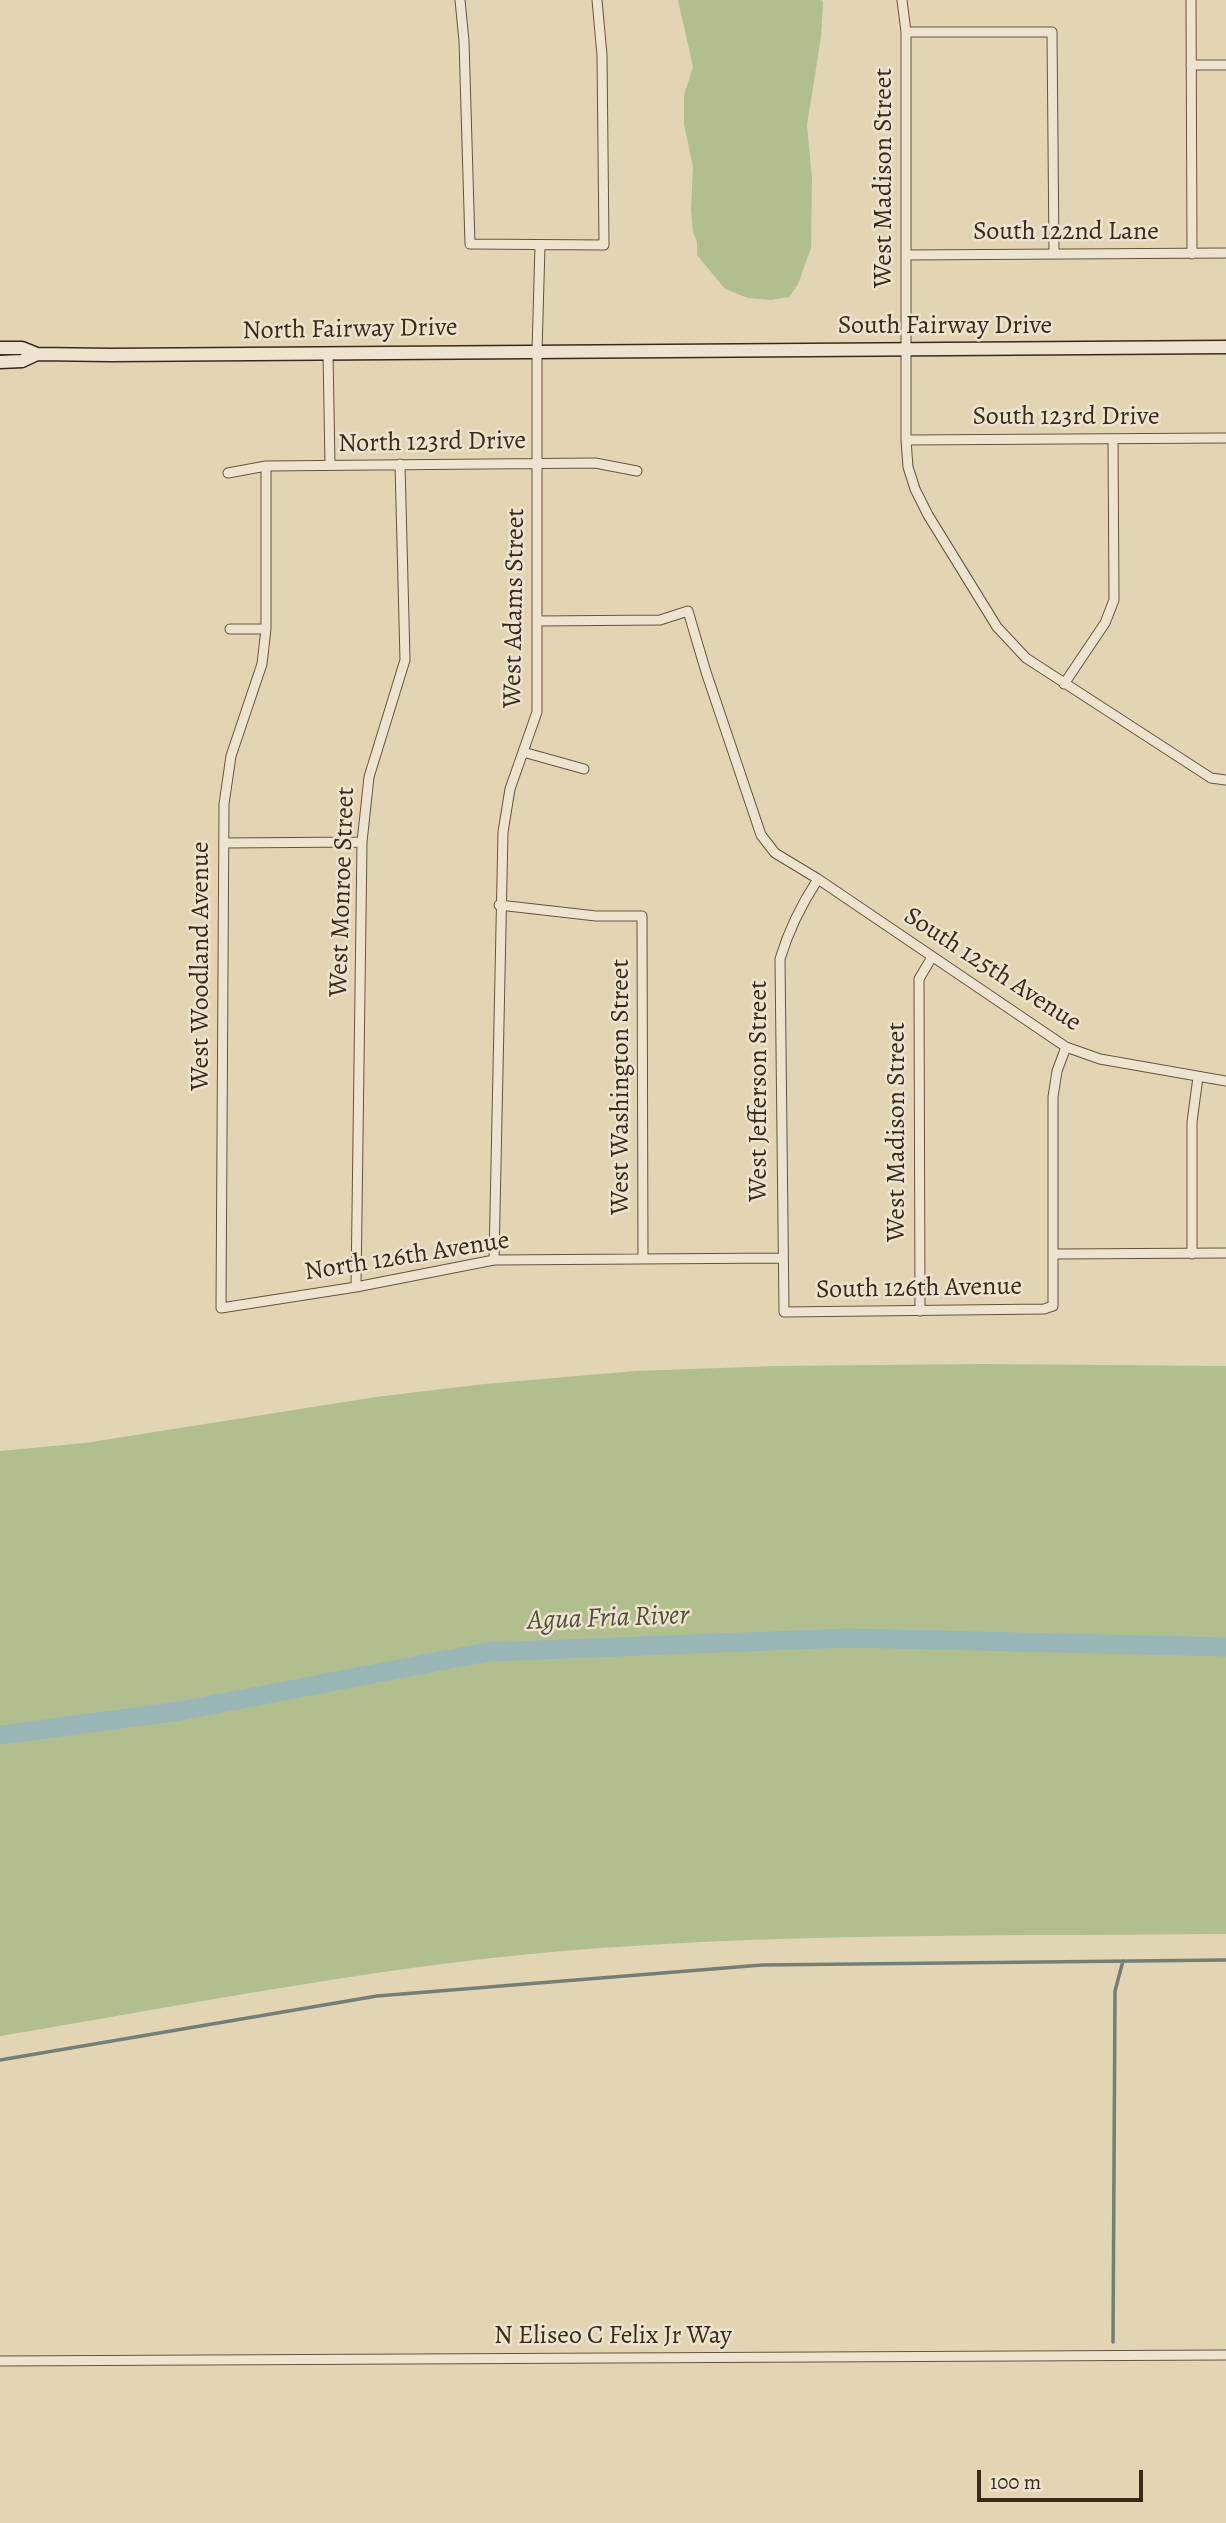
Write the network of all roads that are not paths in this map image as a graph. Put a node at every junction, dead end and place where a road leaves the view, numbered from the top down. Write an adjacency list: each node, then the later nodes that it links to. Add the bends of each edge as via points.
1 (460, 0): 8 (street, via 470,244)
2 (597, 0): 8 (street, via 604,245)
3 (902, 0): 5 (street, West Madison Street)
4 (1191, 0): 6 (street)
5 (906, 32): 9 (street, via 1052,32); 12 (street, West Madison Street)
6 (1191, 65): 7 (street); 11 (street)
7 (1226, 65)
8 (540, 245): 17 (street, West Adams Street)
9 (1054, 253): 11 (street, South 122nd Lane); 12 (street, South 122nd Lane)
10 (1226, 253): 11 (street, South 122nd Lane)
11 (1192, 254)
12 (906, 255): 15 (street, West Madison Street)
13 (0, 348): 19 (street, North Fairway Drive, via 22,348)
14 (1226, 348): 15 (street, South Fairway Drive)
15 (907, 350): 16 (street, South Fairway Drive); 23 (street, West Madison Street)
16 (664, 351): 17 (street, North Fairway Drive)
17 (537, 352): 18 (street, North Fairway Drive); 24 (street, West Adams Street)
18 (328, 353): 19 (street, North Fairway Drive); 26 (street)
19 (37, 354): 20 (street, North Fairway Drive, via 22,361)
20 (0, 362)
21 (1226, 438): 22 (street, South 123rd Drive)
22 (1113, 439): 23 (street, South 123rd Drive); 33 (street, via 1114,600 1105,623)
23 (906, 440): 33 (street, West Madison Street, via 915,489 997,627 1026,658)
24 (538, 463): 25 (street, North 123rd Drive); 28 (street, North 123rd Drive, via 595,463); 30 (street, West Adams Street)
25 (400, 464): 26 (street, North 123rd Drive); 37 (street, West Monroe Street, via 405,660 369,777)
26 (330, 465): 27 (street, North 123rd Drive)
27 (266, 466): 29 (street, North 123rd Drive); 32 (street, West Woodland Avenue)
28 (637, 471)
29 (228, 472)
30 (538, 621): 34 (street, West Adams Street, via 537,712); 39 (street, South 125th Avenue, via 660,620 688,611 761,835 775,853)
31 (230, 629): 32 (street)
32 (266, 629): 38 (street, West Woodland Avenue, via 262,664 231,757)
33 (1065, 684): 36 (street, West Madison Street, via 1211,778)
34 (523, 751): 35 (street); 40 (street, West Adams Street, via 510,789 503,832)
35 (584, 769)
36 (1226, 780)
37 (362, 842): 38 (street); 51 (street, West Monroe Street)
38 (224, 843): 52 (street, West Woodland Avenue)
39 (818, 879): 41 (street, South 125th Avenue); 49 (street, West Jefferson Street, via 788,931 780,959)
40 (499, 905): 48 (street, West Washington Street, via 596,916 642,916); 50 (street, West Adams Street)
41 (932, 957): 42 (street, South 125th Avenue); 53 (street, West Madison Street, via 919,979)
42 (1066, 1047): 43 (street, South 125th Avenue, via 1100,1059); 46 (street, via 1054,1097)
43 (1198, 1077): 44 (street, South 125th Avenue); 47 (street, via 1192,1122)
44 (1226, 1081)
45 (1226, 1253): 47 (street, South 126th Avenue)
46 (1055, 1254): 47 (street, South 126th Avenue); 53 (street, South 126th Avenue, via 1053,1306)
47 (1192, 1254)
48 (643, 1258): 49 (street, South 126th Avenue); 50 (street, North 126th Avenue)
49 (783, 1258): 54 (street, West Jefferson Street)
50 (494, 1260): 51 (street, North 126th Avenue)
51 (356, 1287): 52 (street, North 126th Avenue)
52 (221, 1308)
53 (920, 1311): 54 (street, South 126th Avenue)
54 (784, 1312)
55 (1226, 2356): 56 (street, N Eliseo C Felix Jr Way)
56 (0, 2361)

